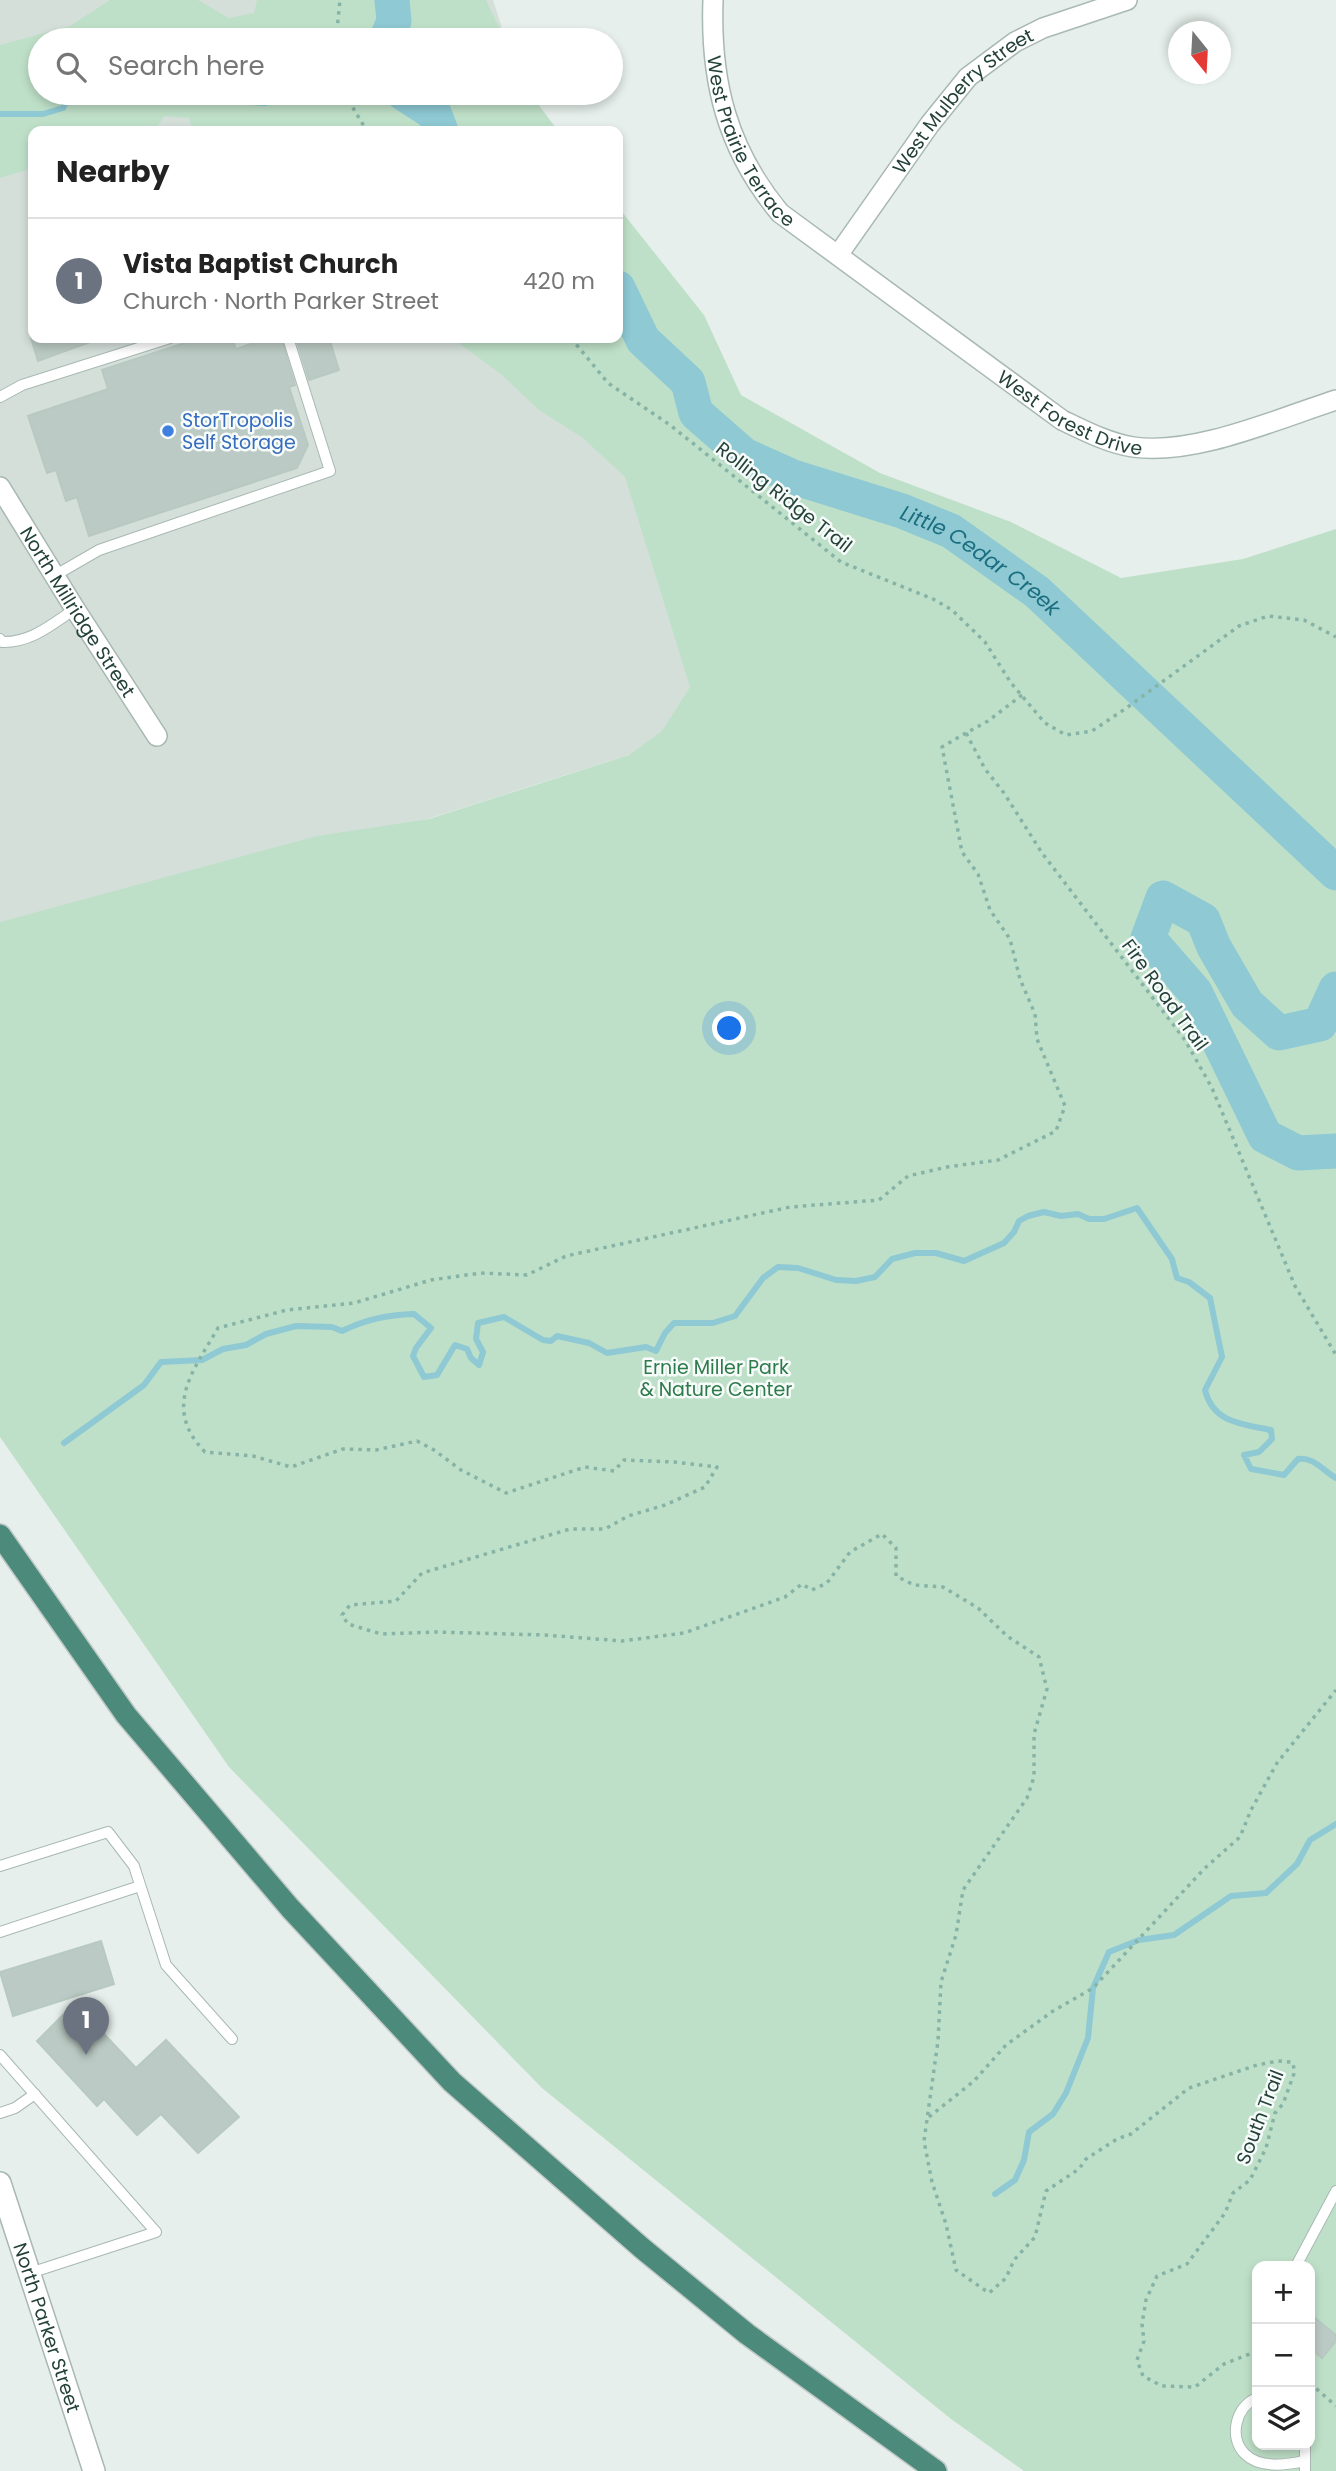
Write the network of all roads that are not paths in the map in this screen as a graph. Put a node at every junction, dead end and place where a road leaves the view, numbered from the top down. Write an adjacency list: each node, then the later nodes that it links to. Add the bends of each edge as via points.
1 (713, 0): 3 (street, West Prairie Terrace, via 717,77 734,140 780,213)
2 (1127, 0): 3 (street, West Mulberry Street, via 1043,28 1015,42 968,77)
3 (838, 255): 7 (street, West Forest Drive, via 1062,420 1099,438 1132,447 1193,445)
4 (154, 343): 6 (lane, via 29,383)
5 (290, 343): 9 (lane, via 330,471 99,550)
6 (0, 397)
7 (1336, 400)
8 (3, 497): 9 (street, North Millridge Street)
9 (54, 576): 10 (street, North Millridge Street)
10 (75, 609): 11 (lane, via 17,643); 12 (street, North Millridge Street)
11 (0, 639)
12 (157, 736)
13 (0, 1535): 28 (highway, via 127,1716 290,1908 452,2082 747,2334)
14 (0, 1866): 15 (lane, via 108,1832 134,1866)
15 (140, 1885): 16 (lane); 17 (lane, via 166,1965)
16 (0, 1932)
17 (232, 2039)
18 (0, 2055): 19 (lane)
19 (35, 2094): 20 (lane); 24 (lane, via 156,2232)
20 (0, 2113)
21 (0, 2183): 24 (street, North Parker Street)
22 (1336, 2192): 23 (lane)
23 (1299, 2261)
24 (30, 2273): 27 (street, North Parker Street)
25 (1252, 2401): 26 (lane, via 1244,2405 1237,2420 1237,2439 1245,2454 1262,2463)
26 (1305, 2466)
27 (94, 2471)
28 (936, 2471)

